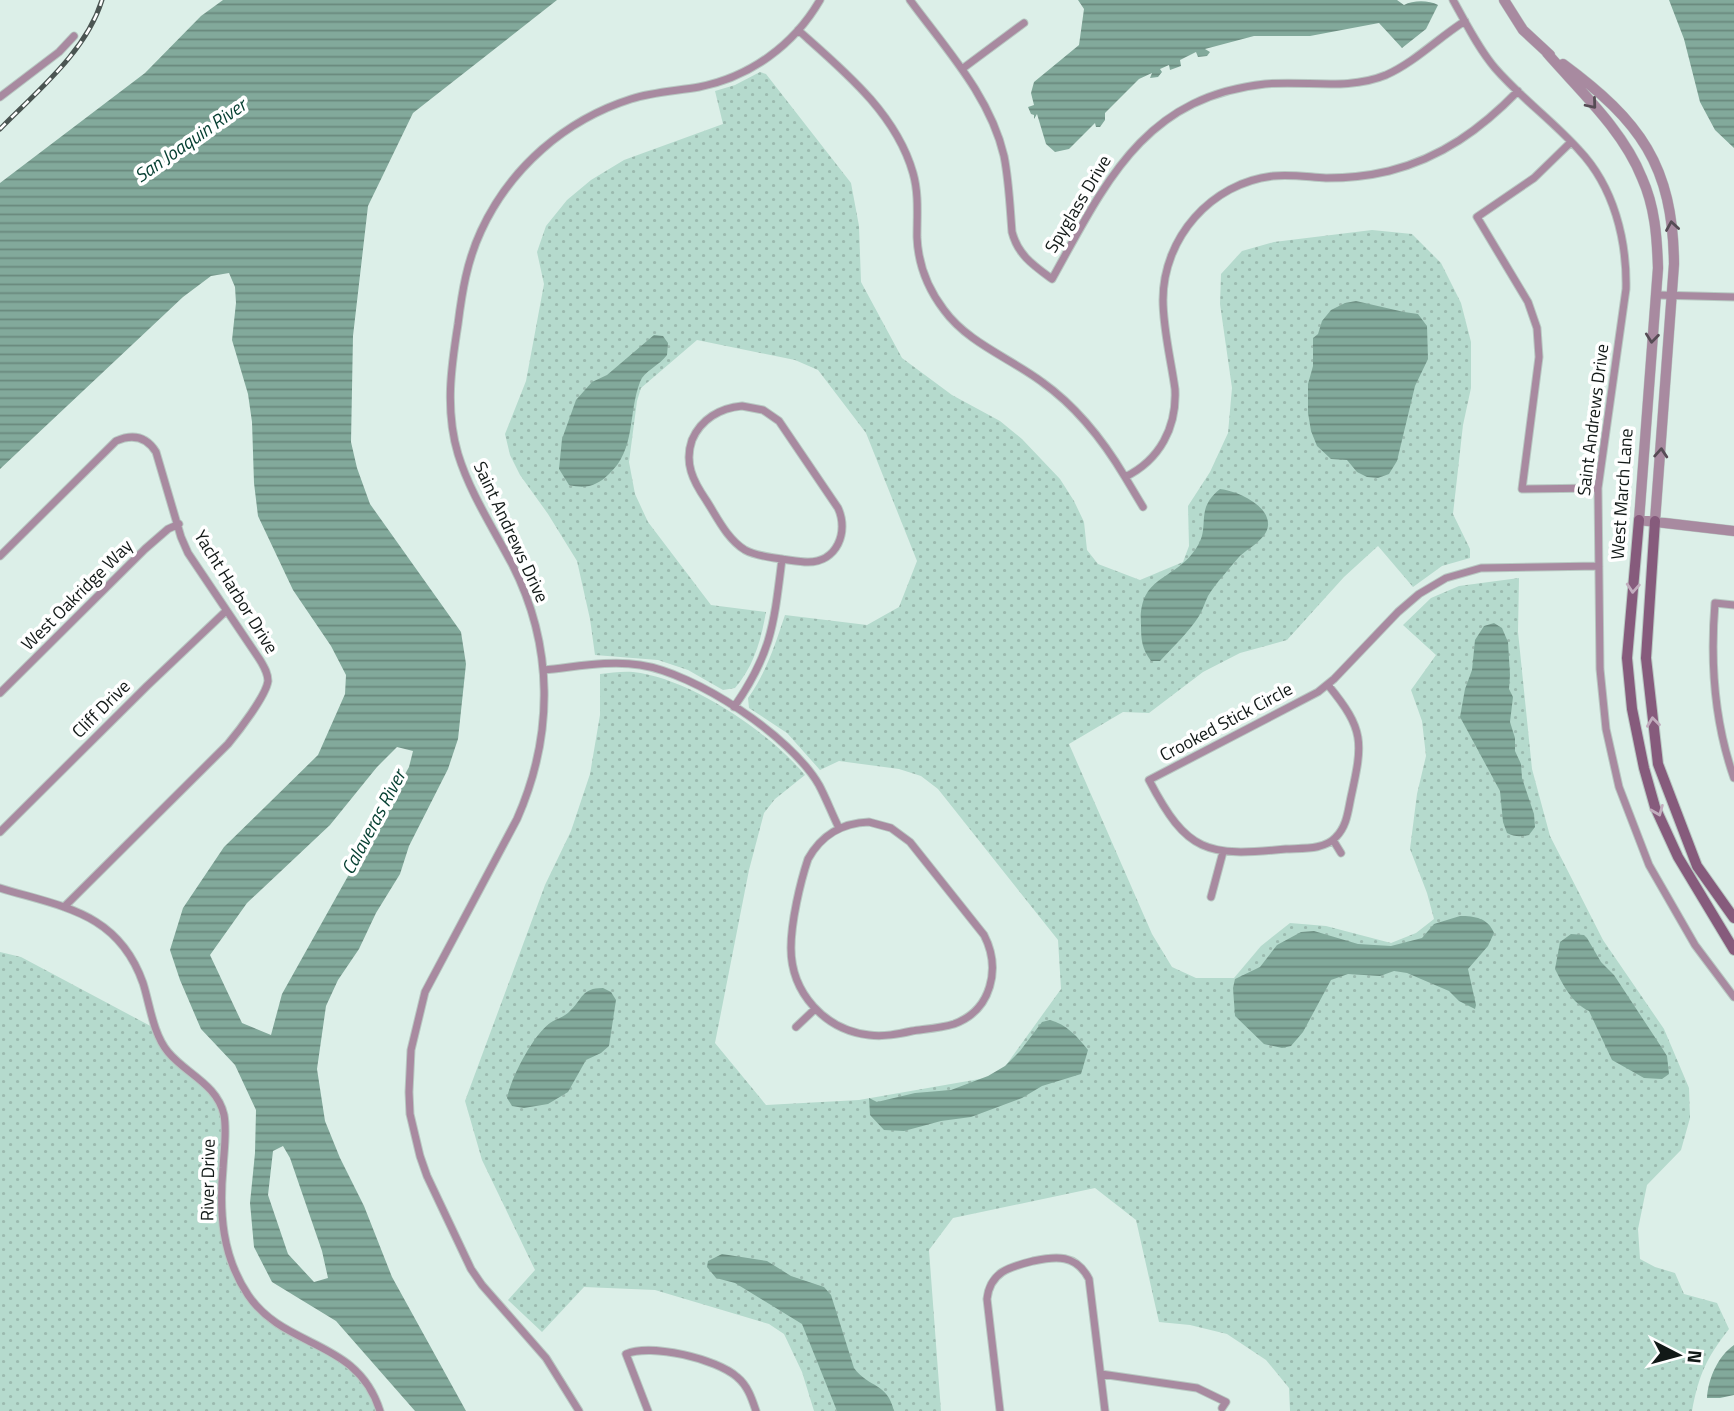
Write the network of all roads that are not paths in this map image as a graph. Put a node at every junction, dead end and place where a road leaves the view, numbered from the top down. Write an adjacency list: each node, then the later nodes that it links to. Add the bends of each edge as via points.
1 (820, 0): 7 (street, Saint Andrews Drive)
2 (910, 0): 10 (street, Spyglass Drive)
3 (1453, 0): 5 (street, Saint Andrews Drive)
4 (1504, 0): 9 (street, West March Lane, via 1523,30)
5 (1465, 21): 10 (street, Spyglass Drive, via 1399,68 1368,81 1246,87 1176,114 1143,139 1115,169 1052,279 1031,264 1015,242 999,138 985,104); 11 (street, Saint Andrews Drive, via 1493,65)
6 (1024, 23): 10 (street)
7 (798, 30): 17 (street, via 863,90 902,145 916,191 923,269 946,313 968,335 1064,399 1099,436); 29 (street, Saint Andrews Drive, via 769,57 737,75 634,98 566,130 514,178 474,248 450,376 450,416 465,473 530,606)
8 (74, 36): 12 (street)
9 (1547, 53): 14 (street, West March Lane, one-way to 14, via 1621,140 1643,178 1657,235); 15 (street, West March Lane, one-way to 9, via 1674,232 1648,148 1604,96)
10 (962, 69)
11 (1518, 91): 13 (street, Saint Andrews Drive); 17 (street, via 1479,128 1419,161 1356,176 1257,179 1230,189 1205,206 1178,240 1164,284 1175,389 1171,427 1151,459)
12 (0, 97)
13 (1571, 142): 18 (street, Saint Andrews Drive, via 1609,196 1627,272); 18 (street, via 1534,178 1477,217 1528,302 1537,328 1539,357 1522,489)
14 (1656, 295): 15 (street); 20 (street, West March Lane, one-way to 20)
15 (1673, 295): 16 (street); 21 (street, West March Lane, one-way to 15)
16 (1734, 297)
17 (1125, 477): 19 (street)
18 (1598, 488): 26 (street, Saint Andrews Drive)
19 (1143, 507)
20 (1639, 520): 21 (street); 43 (main road, West March Lane, one-way to 43, via 1627,658 1644,768 1655,807 1678,856)
21 (1656, 521): 23 (street); 42 (main road, West March Lane, one-way to 21, via 1698,866 1658,764 1646,659)
22 (178, 524): 24 (street, Yacht Harbor Drive, via 156,452 149,442 124,438); 28 (street, Yacht Harbor Drive, via 188,553); 31 (street, West Oakridge Way, via 145,550)
23 (1734, 531)
24 (0, 556)
25 (782, 559): 25 (street, via 750,553 733,541 691,475 694,437 705,421 721,410 754,407 779,421 842,516 841,540 831,554 808,562); 32 (street, via 770,639 757,672)
26 (1599, 566): 30 (street, Crooked Stick Circle, via 1494,567 1446,578 1405,605); 44 (street, Saint Andrews Drive, via 1602,699 1619,787 1638,842 1662,890)
27 (1734, 605): 33 (street, via 1715,603 1712,660 1719,724)
28 (226, 611): 35 (street, Cliff Drive); 41 (street, Yacht Harbor Drive, via 266,671 265,690 228,744)
29 (544, 670): 32 (street, via 621,663 657,668 692,681); 50 (street, Saint Andrews Drive, via 543,733 534,776 517,819 425,992 411,1050 409,1093 420,1156 471,1269 546,1358)
30 (1328, 685): 36 (street, via 1354,721 1360,751 1345,823); 37 (street, Crooked Stick Circle, via 1149,780 1166,813 1184,833)
31 (0, 693)
32 (733, 707): 34 (street, via 778,738 802,762 821,787)
33 (1734, 778)
34 (839, 828): 45 (street, via 821,840 808,859 792,936 794,973); 45 (street, via 881,824 910,842 984,935 993,956 993,976 979,1006 944,1026 872,1036 847,1030)
35 (0, 832)
36 (1333, 840): 37 (street, Crooked Stick Circle, via 1319,846); 38 (street)
37 (1223, 852): 40 (street)
38 (1340, 853)
39 (0, 888): 41 (street, River Drive)
40 (1211, 897)
41 (64, 907): 49 (street, River Drive, via 99,924 131,957 169,1053 207,1086 221,1106 225,1136 220,1213 238,1279 275,1322 349,1363)
42 (1734, 918)
43 (1734, 950)
44 (1734, 997)
45 (816, 1009): 46 (street)
46 (796, 1027)
47 (1101, 1374): 48 (street, via 1197,1388 1226,1402); 53 (street, via 1091,1287 1080,1266 1053,1257 1006,1268 990,1284 987,1299); 54 (street)
48 (1222, 1408)
49 (380, 1411)
50 (579, 1411)
51 (648, 1411): 52 (street, via 626,1354 645,1349 667,1351 730,1372 744,1384)
52 (757, 1411)
53 (1000, 1411)
54 (1105, 1411)

